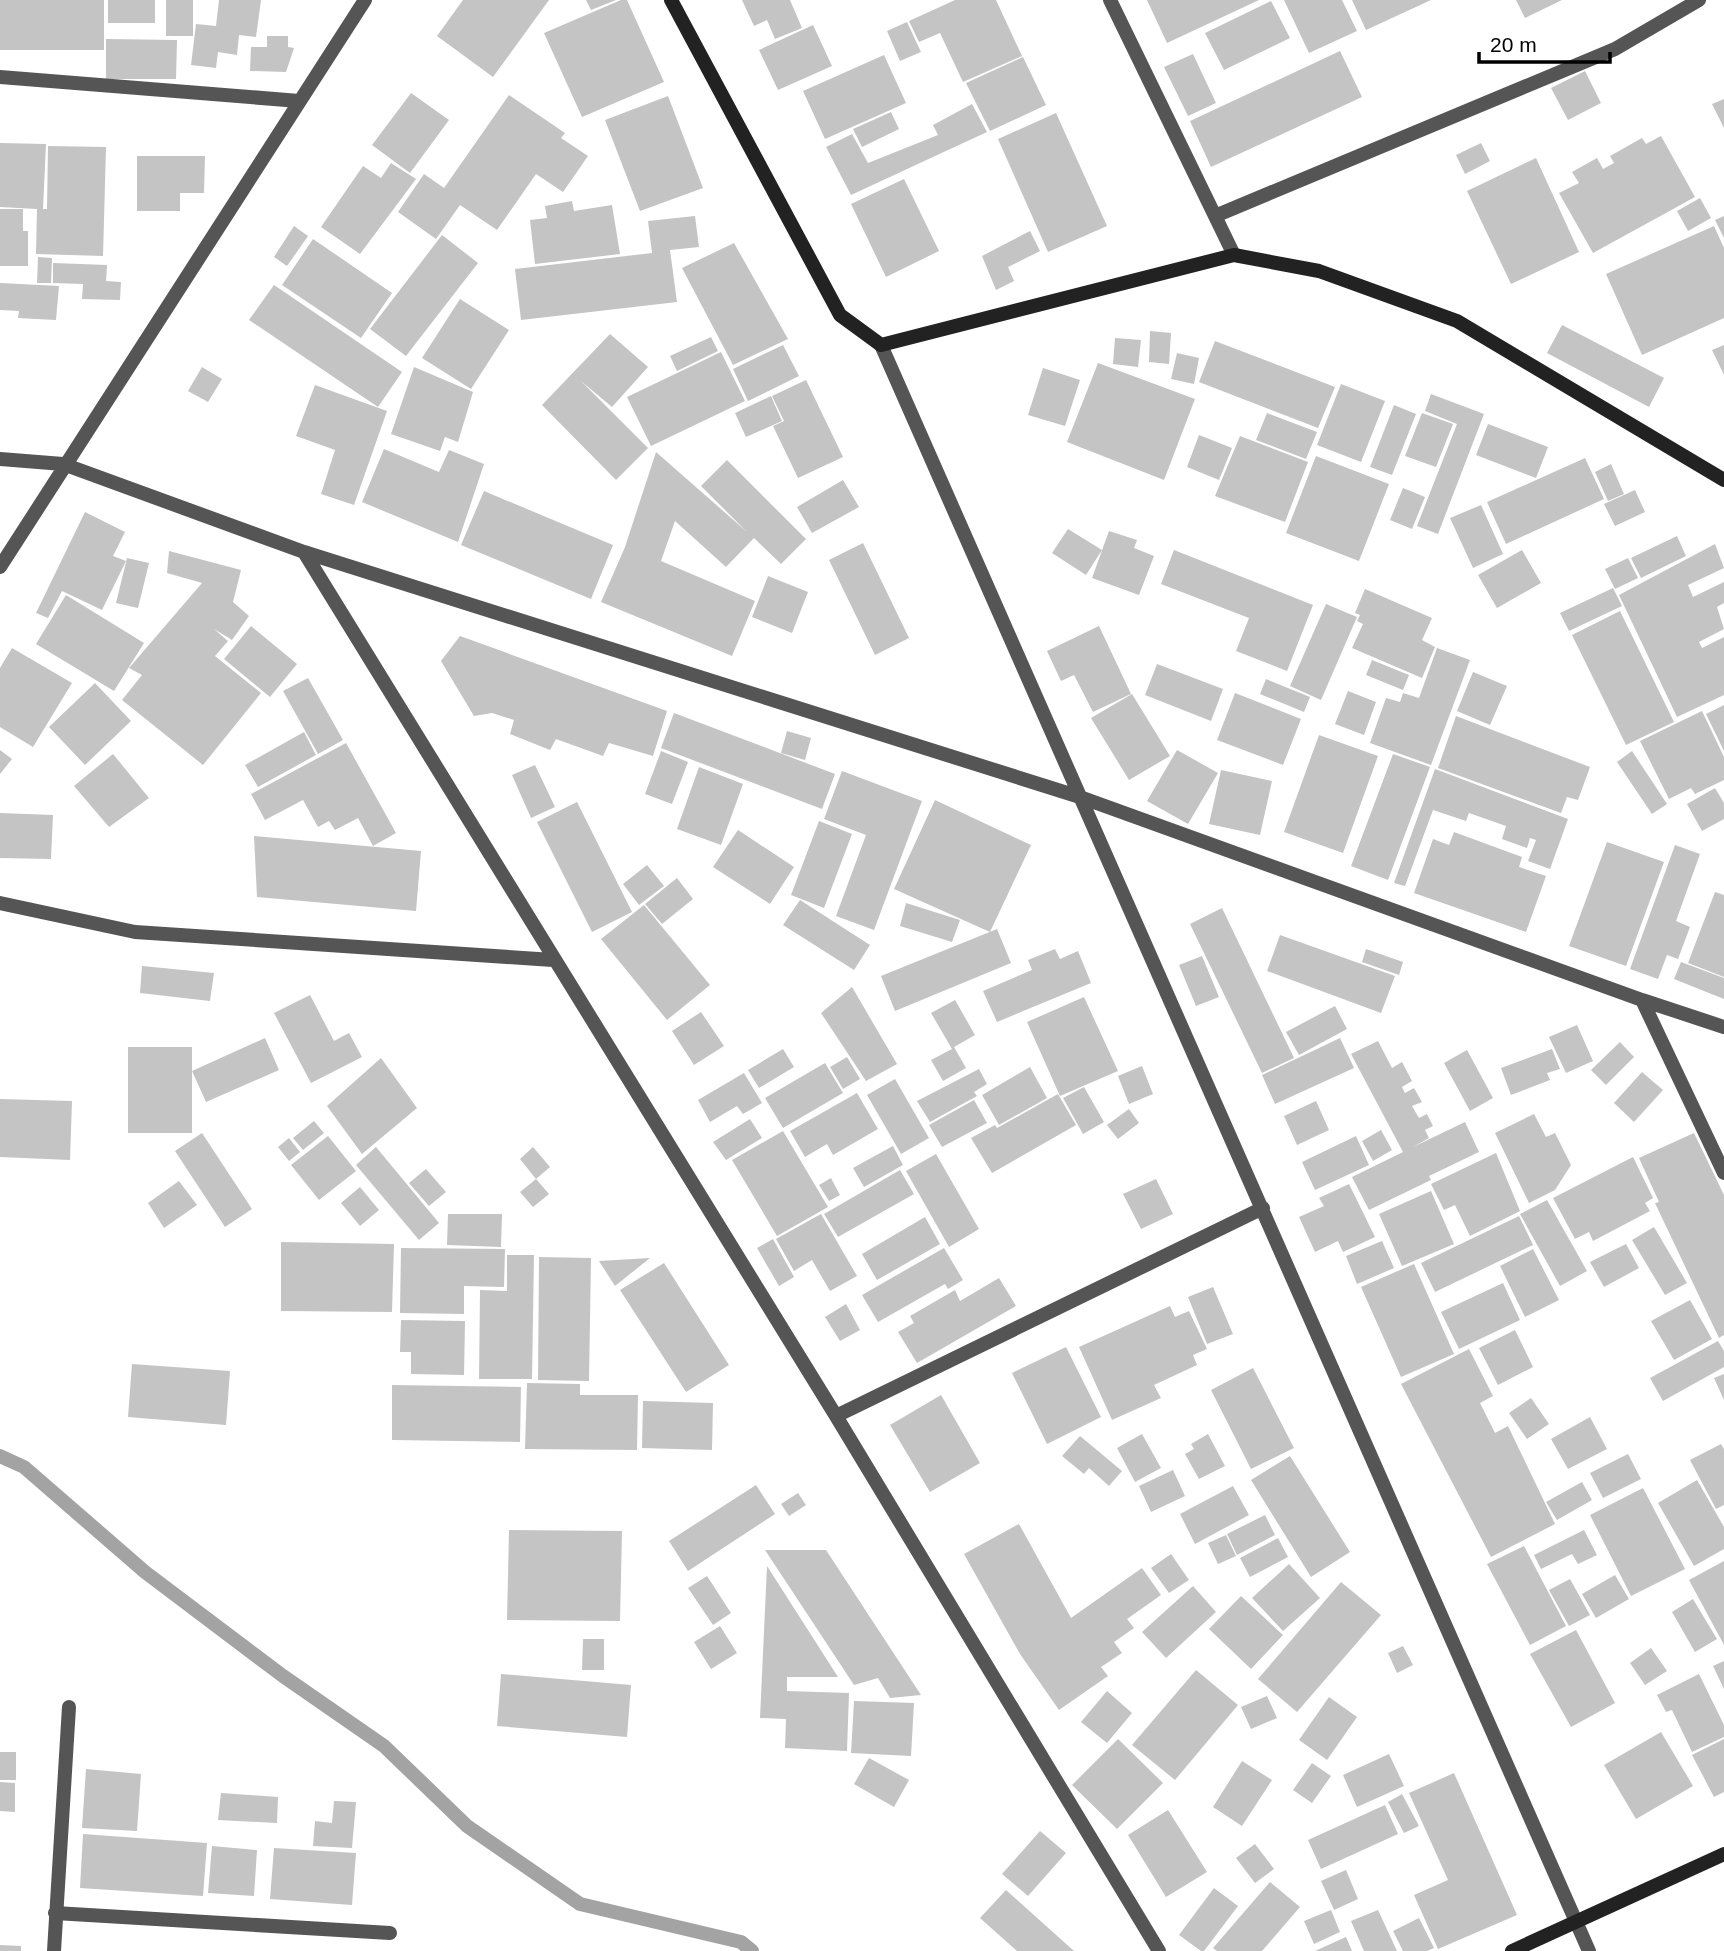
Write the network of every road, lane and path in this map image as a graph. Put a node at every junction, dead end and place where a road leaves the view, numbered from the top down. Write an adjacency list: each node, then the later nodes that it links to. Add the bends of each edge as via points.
1 (365, 0): 6 (street)
2 (671, 0): 9 (street, via 840,315)
3 (1110, 0): 7 (street)
4 (1699, 0): 7 (street, via 1615,49)
5 (0, 77): 6 (street)
6 (299, 101): 11 (street)
7 (1215, 216): 8 (street)
8 (1234, 255): 9 (street); 12 (street, via 1318,271 1457,321)
9 (881, 345): 15 (street)
10 (0, 459): 11 (street)
11 (64, 464): 13 (street); 14 (street)
12 (1724, 480)
13 (304, 552): 15 (street); 17 (street)
14 (0, 567)
15 (1080, 797): 18 (street); 21 (street)
16 (0, 903): 17 (street, via 135,932)
17 (553, 960): 22 (street)
18 (1642, 1000): 19 (street); 20 (street)
19 (1724, 1027)
20 (1724, 1173)
21 (1263, 1208): 22 (street); 26 (street)
22 (836, 1416): 29 (street)
23 (69, 1707): 25 (street)
24 (1724, 1854): 26 (street)
25 (55, 1913): 27 (street); 28 (street)
26 (1575, 1921): 30 (street); 31 (street)
27 (390, 1933)
28 (54, 1951)
29 (1159, 1951)
30 (1512, 1951)
31 (1589, 1951)

